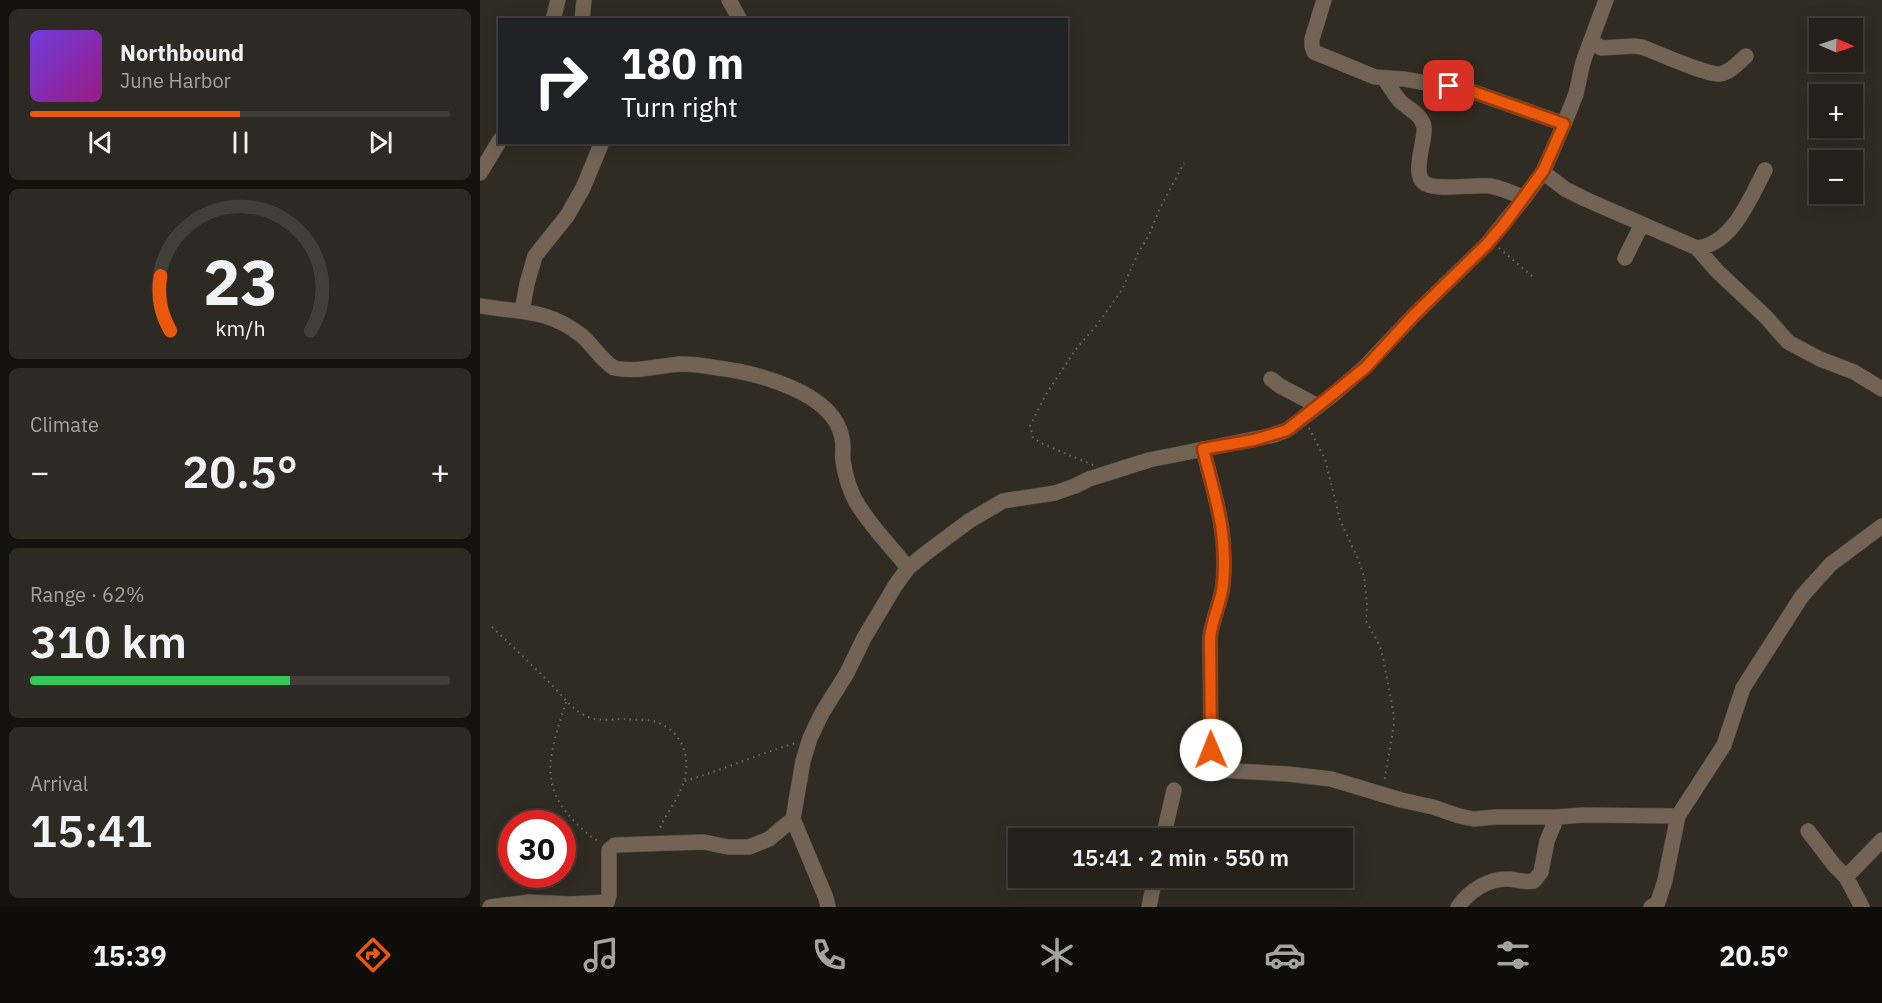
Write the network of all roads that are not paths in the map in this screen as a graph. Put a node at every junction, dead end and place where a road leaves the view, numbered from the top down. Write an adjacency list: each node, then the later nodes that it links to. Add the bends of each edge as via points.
1 (558, 0): 6 (street)
2 (584, 0): 7 (street)
3 (729, 0): 8 (street)
4 (1324, 0): 11 (street, via 1311,39 1314,52)
5 (1606, 0): 9 (street)
6 (554, 18)
7 (582, 18)
8 (739, 18)
9 (1591, 40): 10 (street, via 1601,48 1642,47 1720,74); 12 (street)
10 (1746, 56)
11 (1384, 78): 12 (street, via 1471,91); 18 (street, via 1400,101 1424,124 1418,170 1425,183 1488,186)
12 (1564, 124): 16 (street)
13 (498, 143): 17 (street)
14 (601, 144): 23 (street, via 583,189 561,225 535,256)
15 (1765, 170): 20 (street, via 1734,225 1713,244)
16 (1543, 171): 18 (street); 19 (street, via 1565,189)
17 (480, 173)
18 (1524, 198): 26 (street, via 1490,240 1365,368)
19 (1642, 224): 20 (street); 21 (street)
20 (1697, 248): 25 (street, via 1788,342)
21 (1625, 258)
22 (480, 306): 23 (street)
23 (522, 311): 29 (street, via 545,315 567,325 614,368 635,370 682,364 751,374 787,386 823,406 837,422 847,479 855,499)
24 (1271, 379): 26 (street)
25 (1882, 389)
26 (1318, 406): 27 (street, via 1274,435)
27 (1203, 449): 29 (street, via 1149,460 1055,493 1003,501); 32 (street, via 1221,517 1224,546 1221,598 1210,638 1211,750 1217,770 1324,778 1474,819)
28 (1882, 526): 31 (street, via 1831,564 1802,596 1743,688 1724,746)
29 (908, 568): 33 (street, via 881,608 810,738)
30 (1174, 790): 34 (street)
31 (1678, 816): 32 (street); 43 (street, via 1665,880 1658,902)
32 (1557, 818): 42 (street, via 1534,881 1501,879 1488,883 1466,896)
33 (793, 819): 39 (street, via 769,839 749,847 704,842 615,845 609,854 607,902 529,902); 40 (street)
34 (1165, 828)
35 (1808, 831): 37 (street)
36 (1882, 840): 37 (street)
37 (1846, 877): 44 (street)
38 (1153, 888): 41 (street)
39 (490, 907)
40 (828, 907)
41 (1149, 907)
42 (1458, 907)
43 (1651, 907)
44 (1863, 907)

